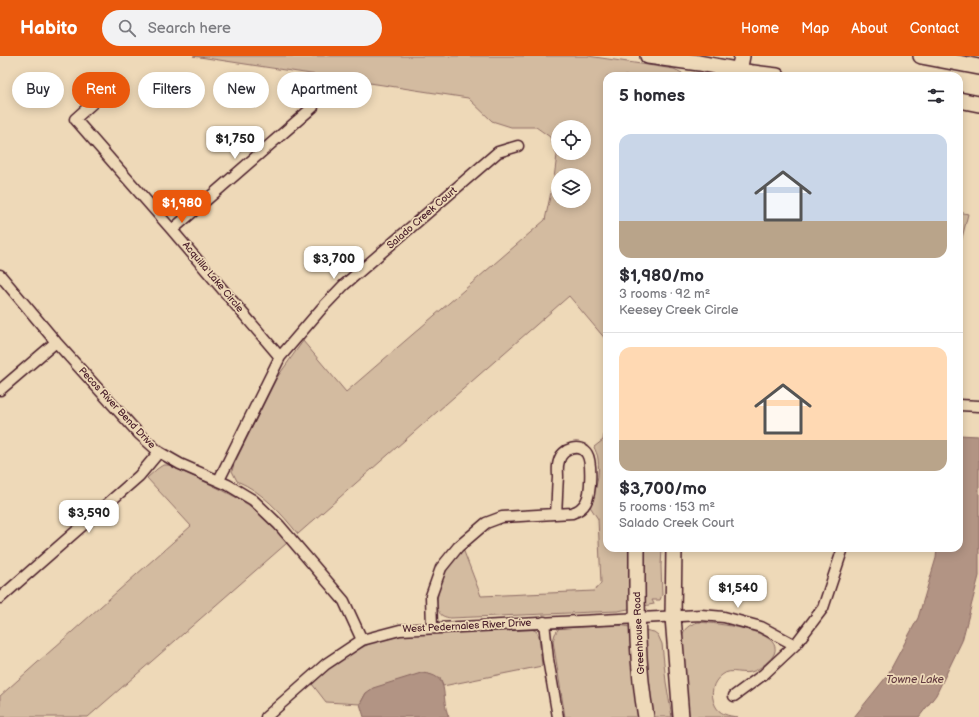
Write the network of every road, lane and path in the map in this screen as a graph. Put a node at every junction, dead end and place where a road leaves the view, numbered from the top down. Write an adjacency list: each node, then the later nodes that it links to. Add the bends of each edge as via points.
1 (648, 56): 3 (main road)
2 (921, 56): 5 (main road)
3 (699, 65): 4 (main road)
4 (740, 67): 6 (main road)
5 (979, 67)
6 (761, 72)
7 (963, 101): 8 (main road)
8 (979, 104)
9 (87, 108): 12 (street, Acquilla Lake Circle, via 75,119)
10 (312, 108): 12 (street)
11 (518, 146): 15 (street, Salado Creek Court, via 498,152 344,285)
12 (172, 230): 15 (street, Acquilla Lake Circle)
13 (0, 275): 14 (street, Pecos River Bend Drive)
14 (56, 342): 16 (street); 19 (street, Pecos River Bend Drive, via 139,434)
15 (280, 357): 20 (street, Salado Creek Court)
16 (0, 390)
17 (963, 405): 18 (street)
18 (979, 406)
19 (159, 452): 20 (street, Pecos River Bend Drive); 25 (street, via 139,476)
20 (219, 480): 30 (street, Pecos River Bend Drive, via 253,500 279,525 344,601)
21 (556, 514): 21 (street, via 580,510 587,502 591,461 587,452 579,448 562,453 558,462); 29 (street, via 502,517 486,523 458,547 441,568 431,596)
22 (637, 552): 27 (main road, Greenhouse Road)
23 (674, 552): 26 (main road)
24 (842, 552): 31 (street, via 822,608)
25 (0, 598)
26 (673, 617): 27 (street, West Pedernales River Drive); 31 (street, West Pedernales River Drive, via 724,617 761,628); 36 (main road)
27 (637, 618): 28 (street, West Pedernales River Drive); 35 (main road, Greenhouse Road)
28 (544, 622): 29 (street, West Pedernales River Drive); 34 (street)
29 (432, 627): 30 (street, West Pedernales River Drive, via 400,630)
30 (362, 640): 33 (street, West Pedernales River Drive, via 326,664)
31 (795, 645): 32 (street, via 764,674)
32 (734, 696)
33 (266, 717)
34 (558, 717)
35 (646, 717)
36 (681, 717)

